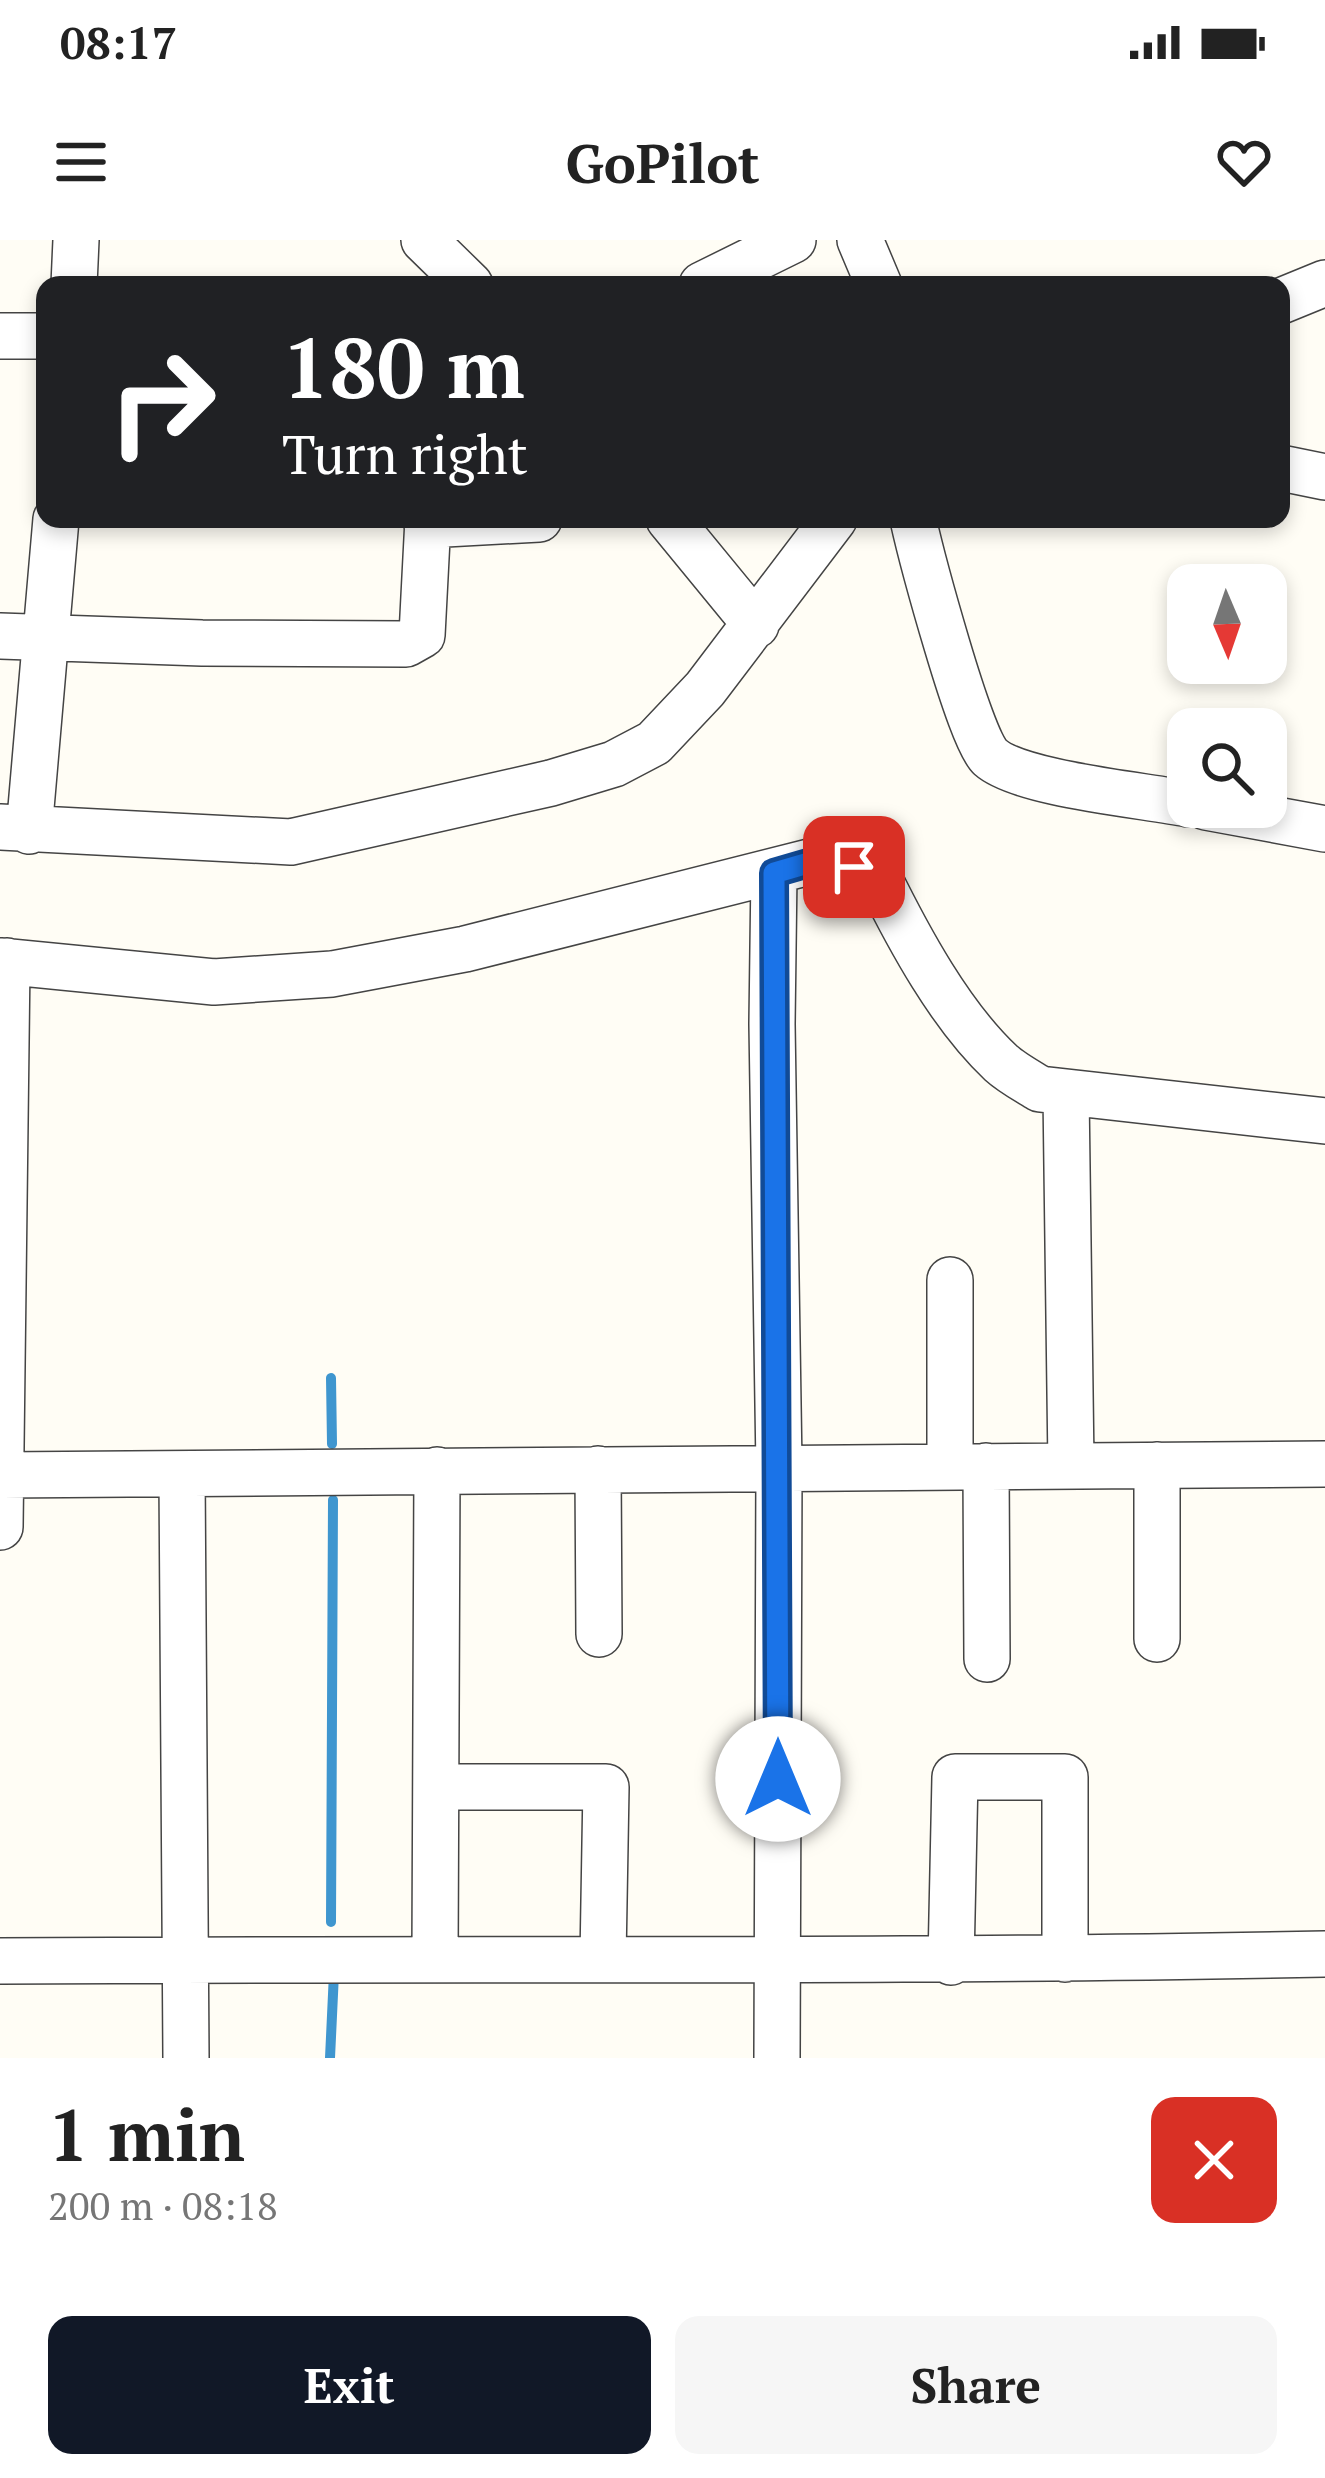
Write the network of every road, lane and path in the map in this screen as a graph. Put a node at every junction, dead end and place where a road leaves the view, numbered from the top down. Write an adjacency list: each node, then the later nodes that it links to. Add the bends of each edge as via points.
1 (76, 240): 4 (street)
2 (793, 240): 5 (street)
3 (860, 240): 6 (street)
4 (74, 276)
5 (720, 276)
6 (875, 276)
7 (1325, 283): 8 (street)
8 (1290, 297)
9 (0, 336): 10 (street)
10 (36, 337)
11 (1290, 470): 12 (street)
12 (1325, 477)
13 (55, 528): 20 (street)
14 (428, 528): 20 (street, via 422,634 406,644)
15 (676, 528): 18 (street)
16 (827, 528): 18 (street)
17 (915, 528): 21 (street, via 986,755 1013,772)
18 (756, 625): 23 (street, via 654,743 550,783 291,842)
19 (0, 636): 20 (street)
20 (47, 638): 23 (street)
21 (1167, 800)
22 (1287, 822): 24 (street)
23 (15, 829)
24 (1325, 829)
25 (774, 873): 26 (street, via 332,974 214,982); 27 (street, via 829,857 878,876 913,946 1002,1064 1040,1090); 34 (street)
26 (3, 961): 38 (street)
27 (1066, 1093): 28 (street); 33 (street)
28 (1325, 1121)
29 (950, 1280): 32 (street)
30 (1325, 1464): 31 (street)
31 (1157, 1465): 33 (street); 41 (street)
32 (968, 1466): 33 (street); 34 (street); 42 (street)
33 (1071, 1466)
34 (779, 1467): 35 (street); 45 (street)
35 (598, 1469): 36 (street); 40 (street)
36 (437, 1471): 37 (street); 43 (street)
37 (182, 1474): 38 (street); 48 (street)
38 (2, 1475): 39 (street)
39 (0, 1528)
40 (599, 1634)
41 (1157, 1639)
42 (987, 1659)
43 (436, 1787): 46 (street); 47 (street, via 606,1787)
44 (1325, 1954): 49 (street)
45 (777, 1957): 47 (street); 51 (street); 53 (street)
46 (435, 1958): 47 (street); 48 (street)
47 (603, 1958)
48 (185, 1960): 50 (street); 52 (street)
49 (1065, 1960): 51 (street); 51 (street, via 1065,1777 955,1777)
50 (0, 1961)
51 (951, 1962)
52 (185, 2058)
53 (777, 2058)

